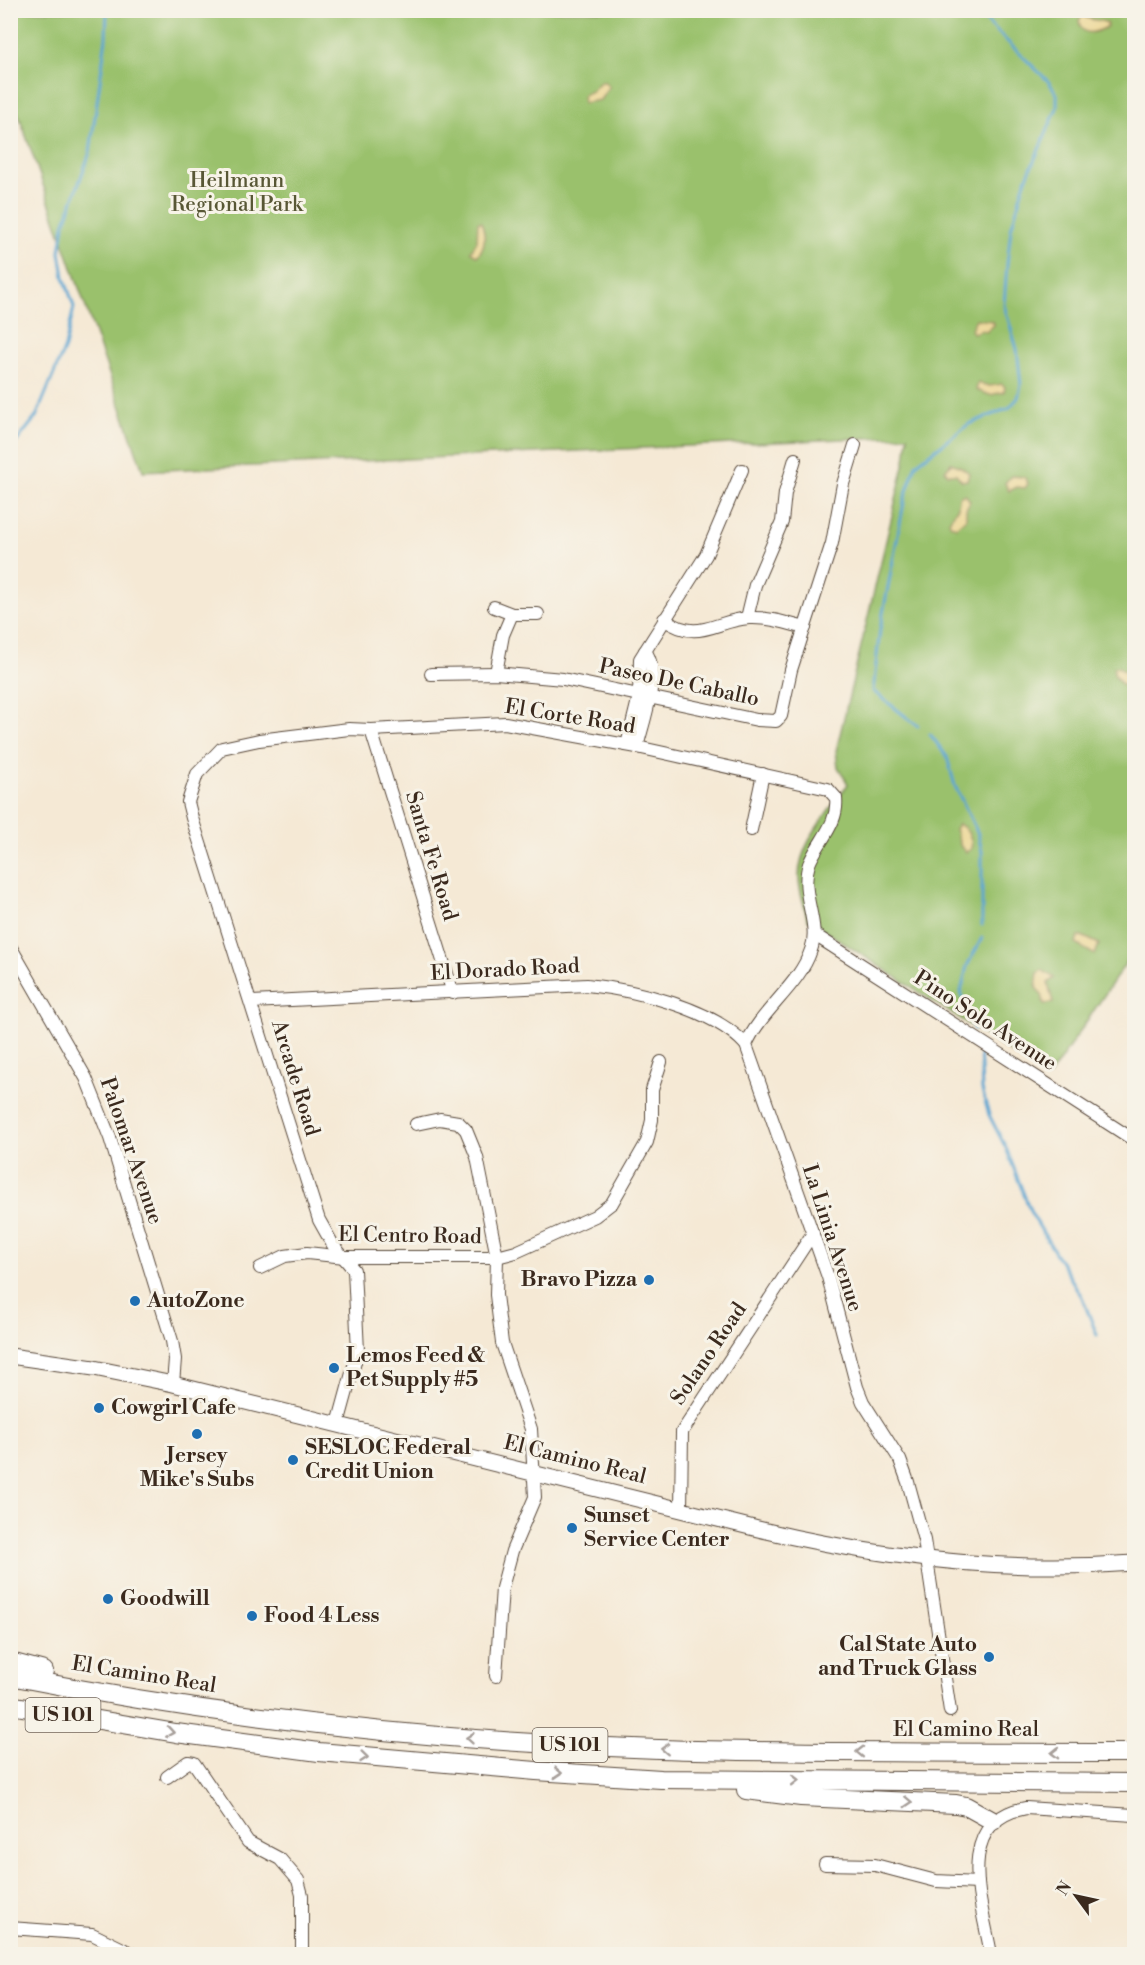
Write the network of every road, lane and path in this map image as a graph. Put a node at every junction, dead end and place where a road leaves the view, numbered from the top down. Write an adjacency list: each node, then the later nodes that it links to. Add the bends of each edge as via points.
1 (855, 445): 9 (street, Paseo De Caballo, via 843,483 832,543)
2 (795, 459): 8 (street, via 782,522 755,585)
3 (742, 470): 7 (street, via 706,555)
4 (494, 607): 5 (street)
5 (512, 614): 6 (street); 10 (street, via 503,635)
6 (538, 614)
7 (664, 618): 8 (street, via 677,627 697,631); 12 (street, via 645,651 650,658)
8 (747, 618): 9 (street, via 780,620)
9 (806, 628): 12 (street, Paseo De Caballo, via 781,716 776,721)
10 (496, 673): 11 (street, Paseo De Caballo); 12 (street, Paseo De Caballo, via 563,679)
11 (431, 674)
12 (644, 697): 14 (street)
13 (371, 730): 14 (street, El Corte Road, via 505,723); 15 (street, El Corte Road, via 297,735); 20 (street, Santa Fe Road)
14 (632, 746): 16 (street, El Corte Road)
15 (222, 748): 21 (street, Arcade Road, via 197,774 189,802)
16 (763, 774): 17 (street); 18 (street, El Corte Road, via 828,789 834,794 836,817 806,875)
17 (751, 830)
18 (815, 934): 22 (street, via 806,962); 25 (street, Pino Solo Avenue)
19 (10, 945): 31 (street, Palomar Avenue, via 86,1078 110,1138 172,1341)
20 (453, 993): 21 (street, El Dorado Road); 22 (street, El Dorado Road, via 573,984 603,986 705,1017 737,1035)
21 (252, 1002): 27 (street, Arcade Road, via 319,1220)
22 (746, 1045): 26 (street, La Linia Avenue)
23 (661, 1062): 28 (street, El Centro Road, via 652,1090 647,1142 612,1203 595,1216)
24 (416, 1124): 28 (street, via 451,1119 466,1130 481,1172)
25 (1134, 1140)
26 (813, 1233): 34 (street, Solano Road, via 682,1432); 35 (street, La Linia Avenue, via 863,1402 900,1460 909,1482)
27 (345, 1257): 28 (street, El Centro Road); 29 (street, El Centro Road, via 307,1253 285,1256); 32 (street, Arcade Road, via 354,1270 358,1351)
28 (497, 1257): 33 (street, via 499,1326 531,1429)
29 (260, 1268)
30 (10, 1356): 31 (main road, El Camino Real)
31 (173, 1384): 32 (main road, El Camino Real)
32 (338, 1424): 33 (main road, El Camino Real)
33 (534, 1473): 34 (main road, El Camino Real); 39 (street, via 532,1508 512,1551 502,1588)
34 (681, 1510): 35 (main road, El Camino Real, via 821,1543)
35 (926, 1560): 36 (main road, El Camino Real, via 1025,1566); 42 (street, La Linia Avenue)
36 (1134, 1563)
37 (10, 1662): 40 (highway)
38 (10, 1676): 40 (highway, El Camino Real / US 101)
39 (496, 1676)
40 (144, 1699): 43 (highway, El Camino Real / US 101, one-way to 40, via 718,1751 539,1744 302,1721)
41 (12, 1706): 45 (highway, US 101, one-way to 45, via 319,1752)
42 (950, 1711)
43 (1134, 1751)
44 (166, 1777): 53 (street, via 188,1762 194,1763 248,1842 280,1859 294,1873 302,1895)
45 (661, 1779): 46 (highway, US 101, one-way to 46); 48 (highway, one-way to 48, via 801,1797 956,1804)
46 (1134, 1783)
47 (1134, 1815): 48 (street, via 1026,1808)
48 (993, 1821): 50 (street, via 979,1847)
49 (825, 1864): 50 (street, via 875,1865 936,1881)
50 (978, 1883): 54 (street)
51 (10, 1928): 52 (street, via 92,1934)
52 (132, 1954)
53 (302, 1954)
54 (991, 1954)

